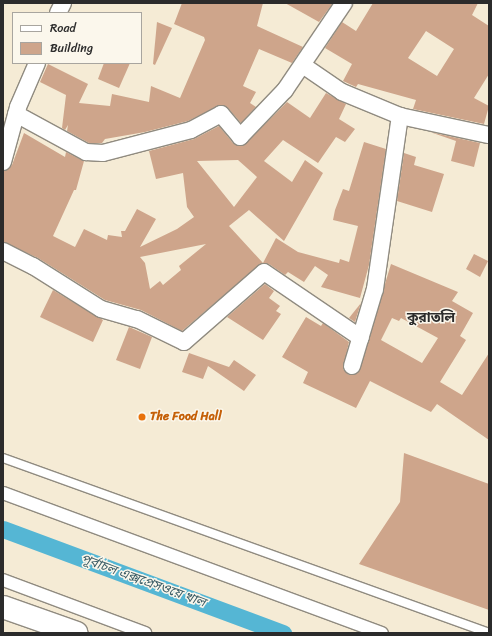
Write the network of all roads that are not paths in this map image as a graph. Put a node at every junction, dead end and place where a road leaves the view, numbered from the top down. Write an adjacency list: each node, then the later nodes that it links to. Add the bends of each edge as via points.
1 (63, 3): 3 (street)
2 (344, 3): 5 (street)
3 (58, 12)
4 (37, 64): 6 (street)
5 (304, 66): 6 (street, via 286,90 240,137 221,114 191,130 103,153 86,152); 7 (street, via 342,92)
6 (16, 114): 9 (street)
7 (400, 116): 8 (street); 11 (street, via 374,289)
8 (489, 135)
9 (3, 162)
10 (3, 251): 11 (street, via 33,266 101,310 137,319 184,342 264,272)
11 (361, 338): 12 (street)
12 (352, 366)
13 (3, 458): 20 (lane)
14 (3, 493): 19 (street)
15 (3, 580): 18 (street)
16 (3, 607): 17 (main road)
17 (77, 633)
18 (145, 633)
19 (382, 633)
20 (489, 633)

